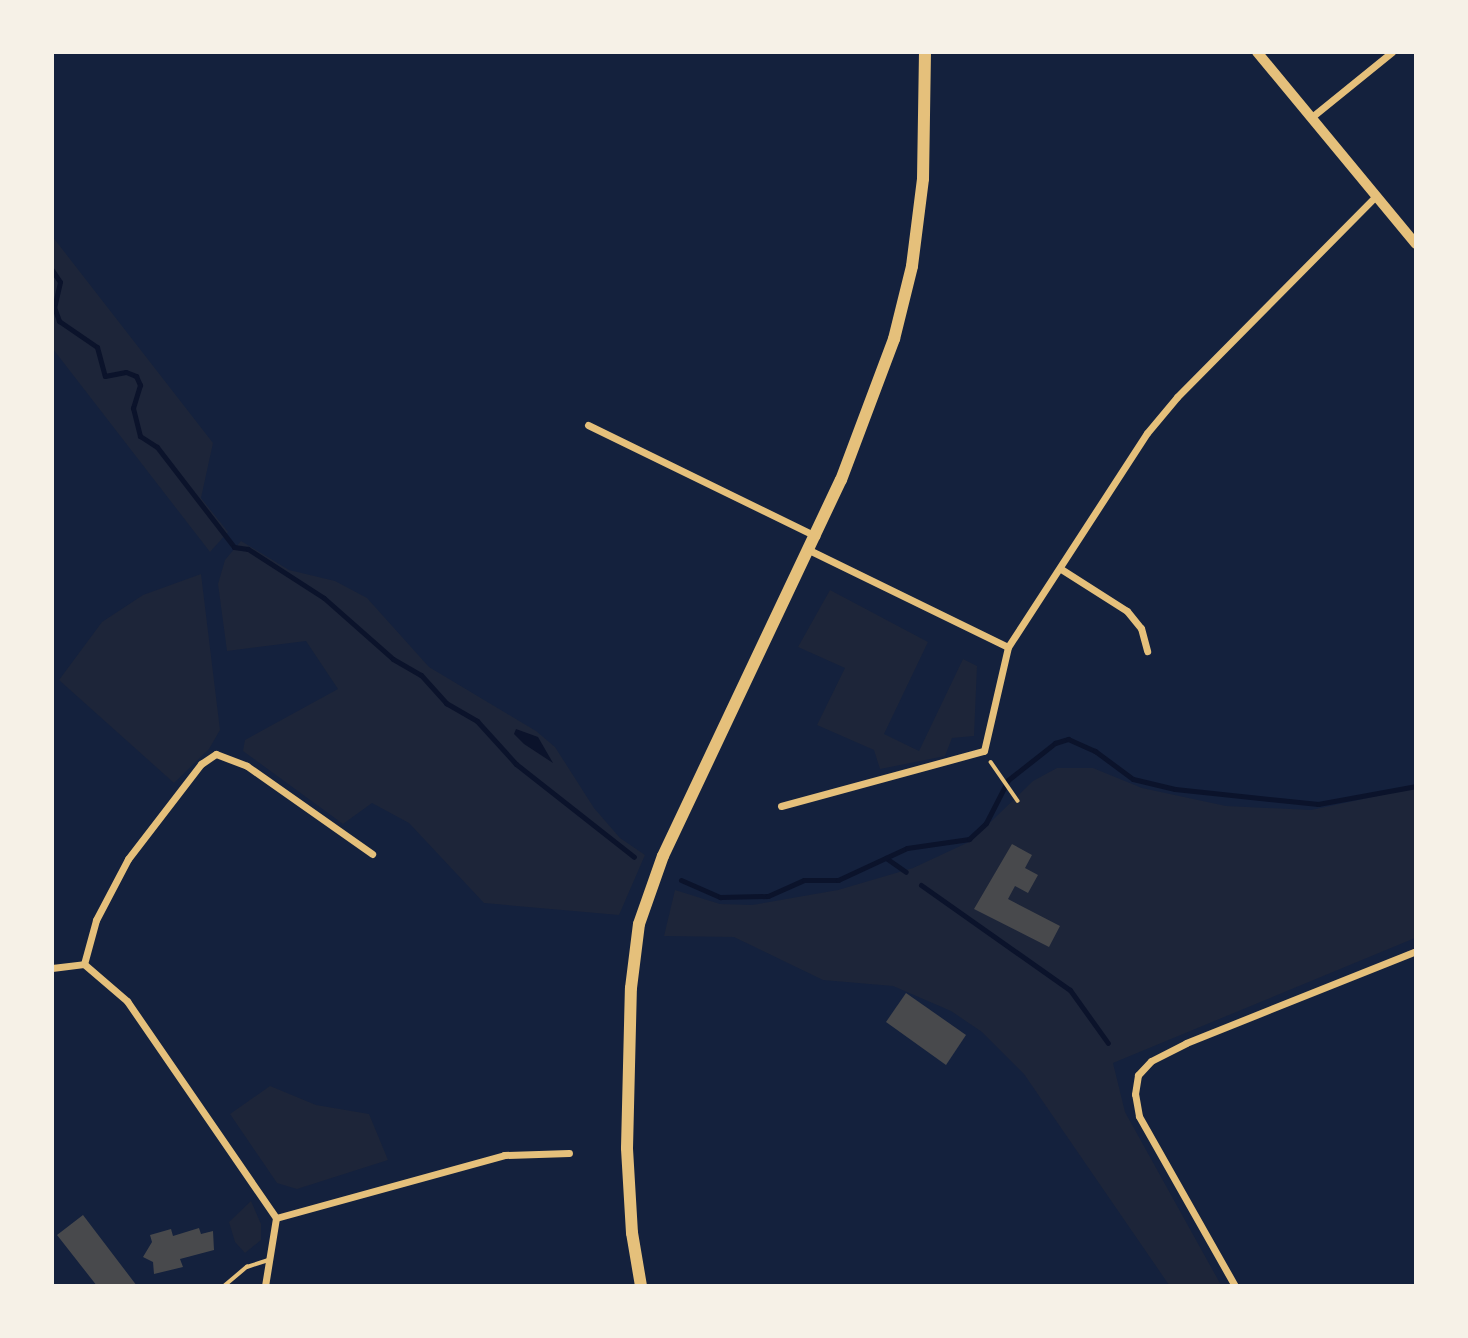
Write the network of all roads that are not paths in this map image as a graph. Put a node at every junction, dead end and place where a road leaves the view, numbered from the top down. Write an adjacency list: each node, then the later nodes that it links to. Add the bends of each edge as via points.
1 (925, 52): 8 (main road, via 923,179 912,266 886,363)
2 (1256, 52): 4 (street)
3 (1392, 52): 4 (street)
4 (1313, 116): 5 (street)
5 (1377, 195): 6 (street); 10 (street, via 1161,414)
6 (1416, 244)
7 (588, 425): 8 (street)
8 (816, 536): 9 (main road)
9 (808, 550): 11 (street); 23 (main road, via 663,856 639,924 632,988 627,1147 632,1233)
10 (1061, 569): 11 (street); 12 (street, via 1127,611 1141,628)
11 (1008, 646): 13 (street, via 984,751)
12 (1147, 651)
13 (780, 806)
14 (372, 854): 16 (street, via 247,766 216,754 201,764 128,859 96,920)
15 (1416, 951): 24 (street, via 1186,1043 1151,1061 1136,1084 1139,1116)
16 (84, 964): 17 (street); 19 (street, via 127,1001)
17 (52, 968)
18 (569, 1153): 19 (street, via 504,1155)
19 (276, 1218): 20 (street)
20 (269, 1259): 21 (lane, via 247,1267); 22 (street)
21 (225, 1286)
22 (265, 1286)
23 (641, 1286)
24 (1235, 1286)

